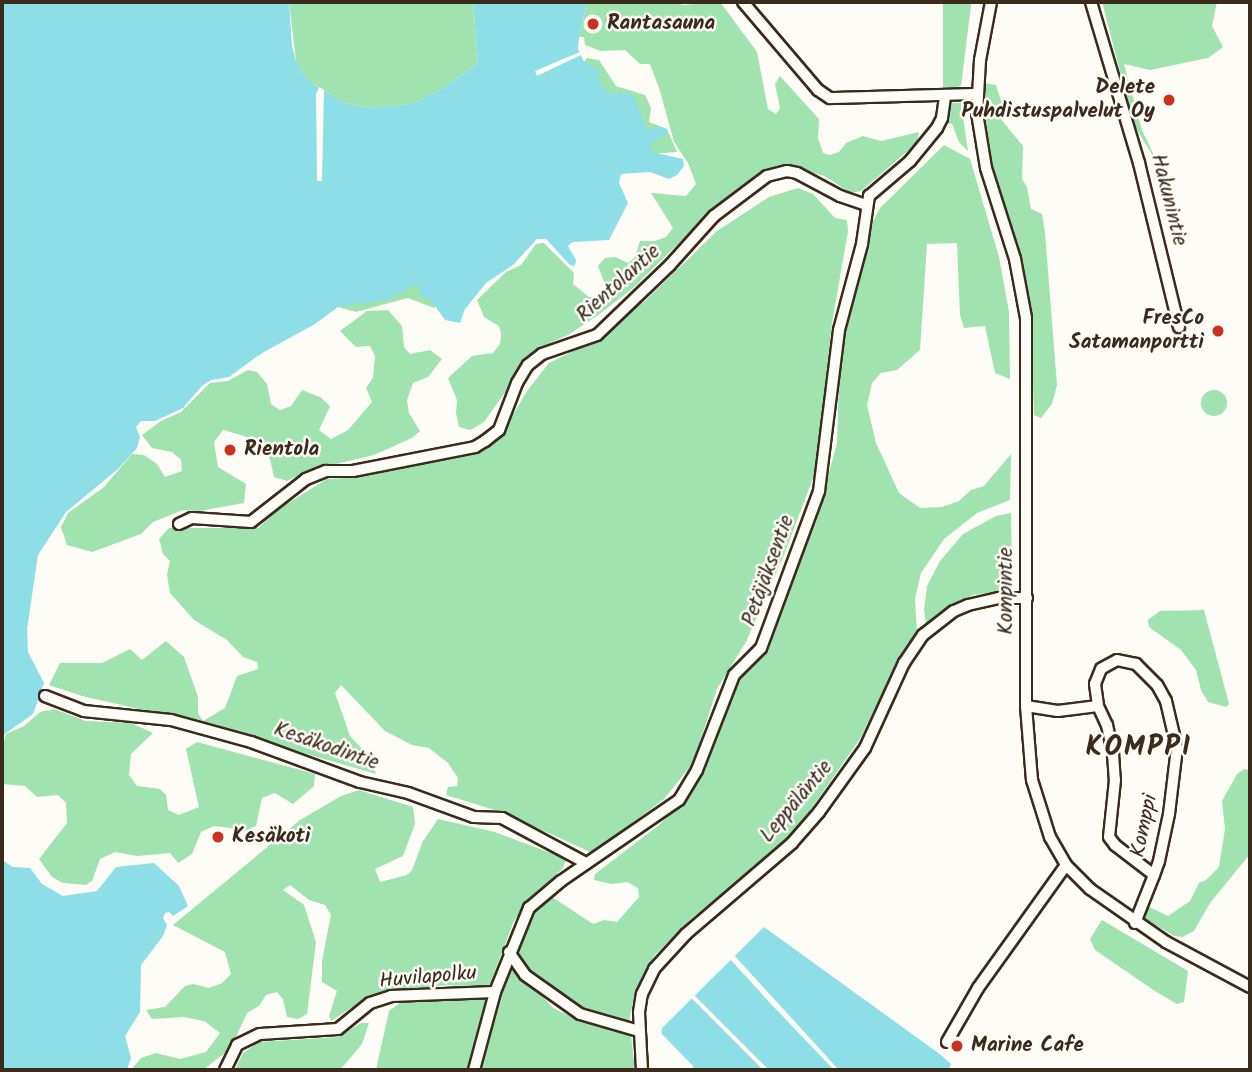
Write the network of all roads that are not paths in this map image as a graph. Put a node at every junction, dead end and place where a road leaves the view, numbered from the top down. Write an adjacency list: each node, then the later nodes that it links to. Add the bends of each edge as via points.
1 (743, 2): 5 (street, via 823,95 836,99)
2 (991, 2): 4 (street)
3 (1092, 2): 7 (street, Hakunintie)
4 (977, 94): 5 (street); 9 (street, Kompintie, via 986,168 1025,302)
5 (945, 96): 6 (street, via 937,128 909,161 876,186)
6 (866, 205): 8 (street, Rientolantie, via 840,197 797,173 767,176 714,216 597,335 542,354 528,365 499,430 475,447 353,471 326,471 306,479 251,522 192,518); 13 (street, Petäjäksentie, via 862,244 839,331 819,491 761,648 734,675 697,770 678,800)
7 (1180, 327)
8 (179, 524)
9 (1027, 598): 11 (street, Kompintie); 20 (street, Leppäläntie, via 968,605 939,620 923,635 904,663 865,748 819,812 792,843 686,934 654,969 642,994)
10 (45, 696): 13 (street, Kesäkodintie, via 84,711 183,723 474,817 502,818)
11 (1026, 706): 12 (street, via 1058,711); 14 (street, Kompintie, via 1032,779 1050,836)
12 (1098, 706): 15 (street, Komppi, via 1113,754 1109,837); 15 (street, Komppi, via 1095,684 1101,669 1117,660 1136,664 1166,701 1177,748 1169,814)
13 (586, 863): 17 (street, Petäjäksentie, via 529,908)
14 (1066, 866): 16 (street, Kompintie); 21 (street, via 978,988)
15 (1154, 876): 16 (street, Komppi)
16 (1135, 923): 18 (street, Kompintie)
17 (509, 952): 19 (street, Petäjäksentie); 20 (street, via 525,975 580,1014)
18 (1250, 987)
19 (495, 992): 22 (street, Huvilapolku, via 391,996 370,1003 338,1029 260,1034 237,1045); 23 (street, Petäjäksentie)
20 (639, 1031): 24 (street, Leppäläntie)
21 (947, 1042)
22 (225, 1070)
23 (474, 1070)
24 (642, 1070)

